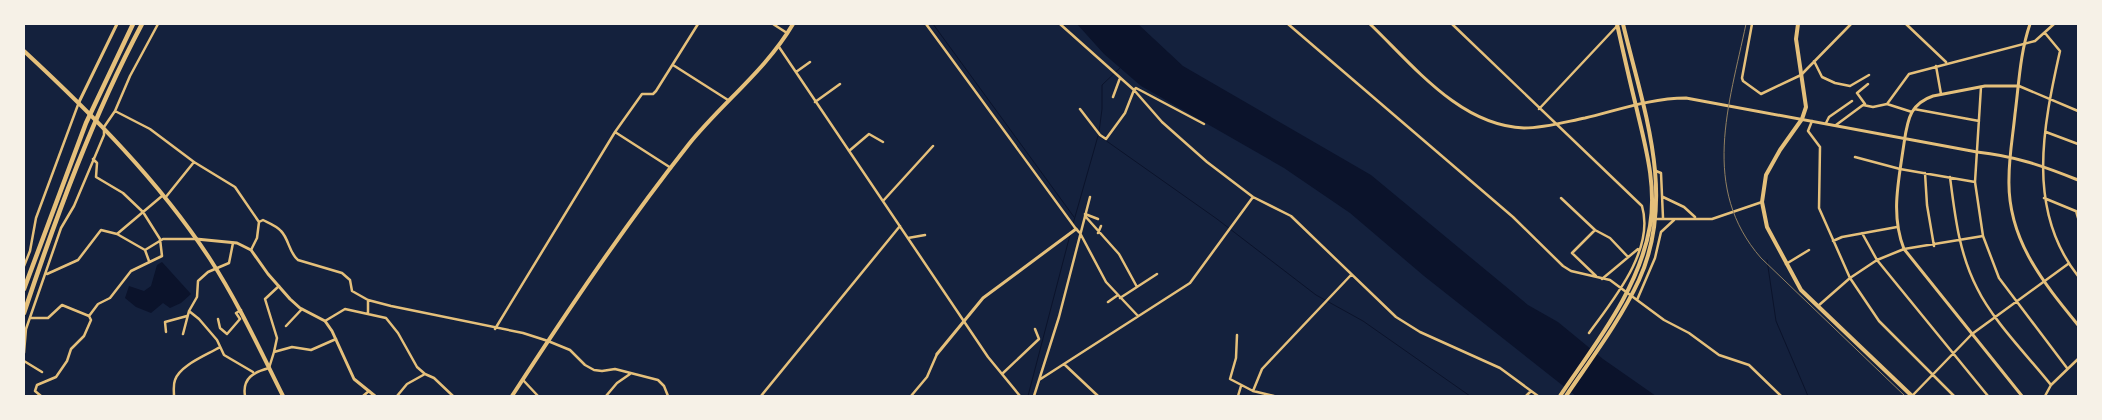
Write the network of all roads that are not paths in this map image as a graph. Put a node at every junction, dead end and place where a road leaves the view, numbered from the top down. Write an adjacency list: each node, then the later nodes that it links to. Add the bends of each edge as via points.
1 (117, 24): 45 (street)
2 (133, 24): 143 (highway, via 86,123)
3 (142, 24): 155 (highway, via 92,130)
4 (158, 24): 55 (street)
5 (698, 24): 29 (street)
6 (774, 24): 21 (street)
7 (793, 24): 21 (main road)
8 (926, 24): 105 (street)
9 (1060, 24): 34 (street)
10 (1288, 24): 136 (street, via 1513,216 1563,266)
11 (1370, 24): 61 (street, via 1451,100 1473,114 1502,125 1525,128)
12 (1452, 24): 52 (street)
13 (1623, 24): 47 (main road)
14 (1752, 24): 32 (street, via 1743,81 1761,94)
15 (1798, 24): 32 (main road, via 1796,39)
16 (1851, 24): 26 (street)
17 (1906, 24): 28 (street)
18 (2030, 24): 23 (street)
19 (2054, 24): 22 (street)
20 (1617, 25): 50 (main road); 52 (street)
21 (788, 33): 24 (main road)
22 (2045, 33): 23 (street, via 2035,41); 43 (street, via 2060,51)
23 (2024, 42): 28 (street); 37 (street)
24 (779, 46): 31 (street); 42 (main road)
25 (24, 52): 45 (main road)
26 (1814, 61): 32 (street); 33 (street, via 1822,76 1845,86)
27 (810, 62): 31 (street)
28 (1946, 62): 30 (street)
29 (672, 65): 42 (street); 64 (street, via 656,91 642,94)
30 (1936, 66): 40 (street); 49 (street, via 1909,74)
31 (796, 72): 46 (street)
32 (1801, 75): 56 (main road, via 1806,107)
33 (1869, 75)
34 (1120, 78): 39 (street); 41 (street)
35 (840, 84): 46 (street)
36 (1868, 84): 48 (street, via 1856,93)
37 (2019, 86): 38 (street); 43 (street); 72 (street)
38 (1981, 87): 40 (street); 58 (street)
39 (1134, 90): 51 (street, via 1125,113 1106,139); 60 (street, via 1136,88); 84 (street, via 1162,122 1233,183)
40 (1942, 95): 53 (street, via 1925,99)
41 (1114, 97)
42 (728, 100): 77 (main road)
43 (2049, 100): 54 (street); 65 (street)
44 (1852, 101): 59 (street)
45 (79, 102): 63 (main road); 130 (street, via 36,218)
46 (815, 102): 70 (street)
47 (1642, 104): 50 (street); 56 (street, via 1686,98); 79 (main road)
48 (1865, 104): 49 (street, via 1873,107); 62 (street)
49 (1887, 104): 53 (street)
50 (1636, 106): 61 (street); 144 (main road, via 1648,162 1652,206 1648,238)
51 (1080, 109)
52 (1539, 109): 61 (street)
53 (1913, 111): 58 (street); 66 (street)
54 (2078, 111)
55 (115, 112): 63 (street); 75 (street, via 150,129)
56 (1802, 119): 57 (street); 91 (main road, via 1769,169)
57 (1812, 121): 59 (street); 116 (street, via 1808,131 1820,147 1819,208)
58 (1980, 122): 71 (street)
59 (1826, 123): 62 (street)
60 (1204, 124)
61 (1555, 125): 120 (street, via 1642,206 1646,219)
62 (1836, 125): 66 (street)
63 (104, 127): 74 (street); 85 (main road)
64 (615, 132): 77 (street); 167 (street)
65 (2046, 132): 68 (street); 76 (street)
66 (1905, 138): 71 (street); 78 (street)
67 (884, 142): 70 (street, via 869,134)
68 (2078, 144)
69 (933, 146): 90 (street)
70 (849, 151): 90 (street)
71 (1977, 152): 72 (street); 83 (street)
72 (2010, 156): 76 (street); 139 (street, via 2011,210 2019,239)
73 (1855, 157): 78 (street)
74 (94, 159): 93 (street, via 97,163 96,177 128,197); 132 (street, via 61,228)
75 (194, 162): 85 (street); 101 (street, via 235,187)
76 (2043, 165): 82 (street); 89 (street)
77 (671, 168): 176 (main road)
78 (1900, 168): 80 (street); 104 (street)
79 (1656, 171): 87 (street, via 1661,173); 98 (main road)
80 (1925, 173): 81 (street); 119 (street)
81 (1950, 177): 83 (street); 117 (street)
82 (2078, 180)
83 (1975, 182): 112 (street)
84 (1253, 196): 134 (street, via 1291,216); 159 (street, via 1190,283)
85 (164, 197): 93 (street); 114 (main road)
86 (1090, 197): 94 (street)
87 (1663, 197): 95 (street, via 1684,207); 99 (street)
88 (1561, 198): 106 (street)
89 (2044, 198): 92 (street); 129 (street, via 2051,232)
90 (883, 201): 102 (street)
91 (1762, 202): 95 (street, via 1712,218); 128 (main road, via 1767,227)
92 (2077, 211): 96 (street)
93 (143, 212): 110 (street); 115 (street)
94 (1085, 215): 97 (street); 108 (street); 109 (street)
95 (1696, 218): 100 (street)
96 (2078, 218)
97 (1098, 219)
98 (1656, 219): 99 (street); 145 (main road, via 1644,268)
99 (1663, 219): 100 (street)
100 (1675, 219): 148 (street, via 1661,232 1655,258)
101 (258, 222): 123 (street, via 257,238); 147 (street, via 263,220 278,228 298,260 342,273 350,280 352,291)
102 (900, 226): 113 (street); 212 (street)
103 (1101, 226): 109 (street)
104 (1897, 227): 107 (street); 121 (street)
105 (1076, 230): 108 (street); 164 (street, via 989,293)
106 (1595, 230): 125 (street, via 1610,238); 136 (street, via 1572,253)
107 (1862, 232): 116 (street); 126 (street)
108 (1080, 233): 146 (street, via 1106,282); 194 (street, via 1059,317)
109 (1098, 233): 141 (street, via 1119,254)
110 (117, 234): 122 (street); 132 (street, via 100,230 78,260)
111 (926, 235): 113 (street)
112 (1983, 236): 117 (street); 149 (street, via 1999,278)
113 (908, 238): 164 (street)
114 (195, 239): 115 (street); 118 (street); 131 (main road)
115 (160, 241): 122 (street); 127 (street, via 162,256)
116 (1833, 241): 138 (street)
117 (1959, 241): 119 (street); 160 (street, via 1977,288)
118 (234, 243): 123 (street); 131 (street, via 229,264)
119 (1934, 246): 121 (street)
120 (1638, 249): 125 (street); 142 (street)
121 (1904, 249): 126 (street); 173 (street)
122 (145, 250): 127 (street)
123 (251, 250): 140 (street)
124 (1809, 250): 128 (street)
125 (1628, 257): 137 (street)
126 (1878, 260): 138 (street); 180 (street)
127 (149, 261): 157 (street, via 131,270 110,298 98,304)
128 (1786, 264): 151 (main road, via 1801,290)
129 (2068, 264): 135 (street); 139 (street)
130 (24, 266)
131 (215, 268): 153 (main road); 154 (street, via 198,281 197,297)
132 (47, 274): 161 (street)
133 (1157, 274): 141 (street)
134 (1351, 275): 198 (street, via 1262,369); 199 (street, via 1408,325 1500,368)
135 (2078, 276)
136 (1597, 278): 137 (street)
137 (1602, 278): 142 (street)
138 (1850, 278): 151 (street); 189 (street, via 1875,316)
139 (2043, 282): 149 (street); 165 (street)
140 (279, 286): 152 (street); 178 (street, via 265,299 277,338)
141 (1137, 287): 146 (street)
142 (1622, 288): 144 (street); 171 (street)
143 (24, 289)
144 (1627, 292): 145 (street); 168 (main road)
145 (1631, 296): 148 (street); 168 (main road)
146 (1119, 297): 150 (street); 159 (street)
147 (368, 300): 156 (street); 167 (street)
148 (1637, 300): 223 (street, via 1719,355 1749,365)
149 (2016, 301): 160 (street); 186 (street)
150 (1108, 302)
151 (1817, 307): 224 (main road)
152 (302, 309): 163 (street); 166 (street)
153 (241, 310): 162 (street, via 236,313 239,322 227,334 220,328); 185 (main road)
154 (189, 311): 158 (street); 177 (street, via 218,340)
155 (24, 313)
156 (368, 313): 163 (street, via 345,309); 190 (street, via 386,318 403,341 414,364)
157 (89, 316): 161 (street, via 62,305 48,318); 200 (street, via 91,320 84,336 73,345 61,371 56,377 36,385 35,390)
158 (187, 316): 170 (street, via 165,322); 172 (street)
159 (1138, 316): 184 (street)
160 (1996, 316): 173 (street); 195 (street)
161 (31, 318): 179 (street, via 26,330)
162 (218, 319)
163 (325, 321): 175 (street)
164 (964, 321): 181 (street); 192 (street)
165 (2078, 325)
166 (286, 326)
167 (495, 328): 176 (street)
168 (1608, 329): 221 (main road); 222 (main road)
169 (1034, 330): 192 (street, via 1039,339)
170 (166, 332)
171 (1589, 333)
172 (183, 334)
173 (1972, 334): 180 (street); 227 (street)
174 (1237, 335): 196 (street, via 1236,358 1229,377)
175 (336, 339): 178 (street, via 311,350 292,347); 197 (street, via 354,379)
176 (548, 341): 191 (street, via 570,350 594,370 615,369); 193 (main road)
177 (220, 347): 188 (street, via 227,358); 201 (street, via 178,374 174,381)
178 (274, 352): 185 (street)
179 (24, 353)
180 (1952, 353): 189 (street); 226 (street)
181 (937, 354): 213 (street, via 927,377)
182 (2078, 359): 186 (street)
183 (24, 361): 187 (street)
184 (1064, 364): 194 (street); 216 (street)
185 (269, 368): 188 (street); 203 (main road)
186 (2067, 368): 195 (street)
187 (42, 372)
188 (254, 372): 202 (street, via 246,382)
189 (1932, 373): 224 (street); 225 (street)
190 (425, 374): 206 (street, via 407,384); 207 (street)
191 (631, 374): 210 (street); 211 (street, via 658,380)
192 (1002, 374): 214 (street)
193 (523, 380): 208 (main road); 209 (street)
194 (1038, 380): 215 (street)
195 (2051, 385): 228 (street)
196 (1241, 386): 198 (street); 217 (street)
197 (369, 391): 204 (street); 205 (street)
198 (1253, 391): 218 (street)
199 (1532, 391): 219 (street); 220 (street)
200 (41, 396)
201 (174, 396)
202 (245, 396)
203 (283, 396)
204 (363, 396)
205 (376, 396)
206 (397, 396)
207 (454, 396)
208 (512, 396)
209 (538, 396)
210 (606, 396)
211 (668, 396)
212 (761, 396)
213 (911, 396)
214 (1020, 396)
215 (1034, 396)
216 (1098, 396)
217 (1238, 396)
218 (1274, 396)
219 (1526, 396)
220 (1538, 396)
221 (1560, 396)
222 (1566, 396)
223 (1780, 396)
224 (1912, 396)
225 (1954, 396)
226 (1988, 396)
227 (2022, 396)
228 (2045, 396)

